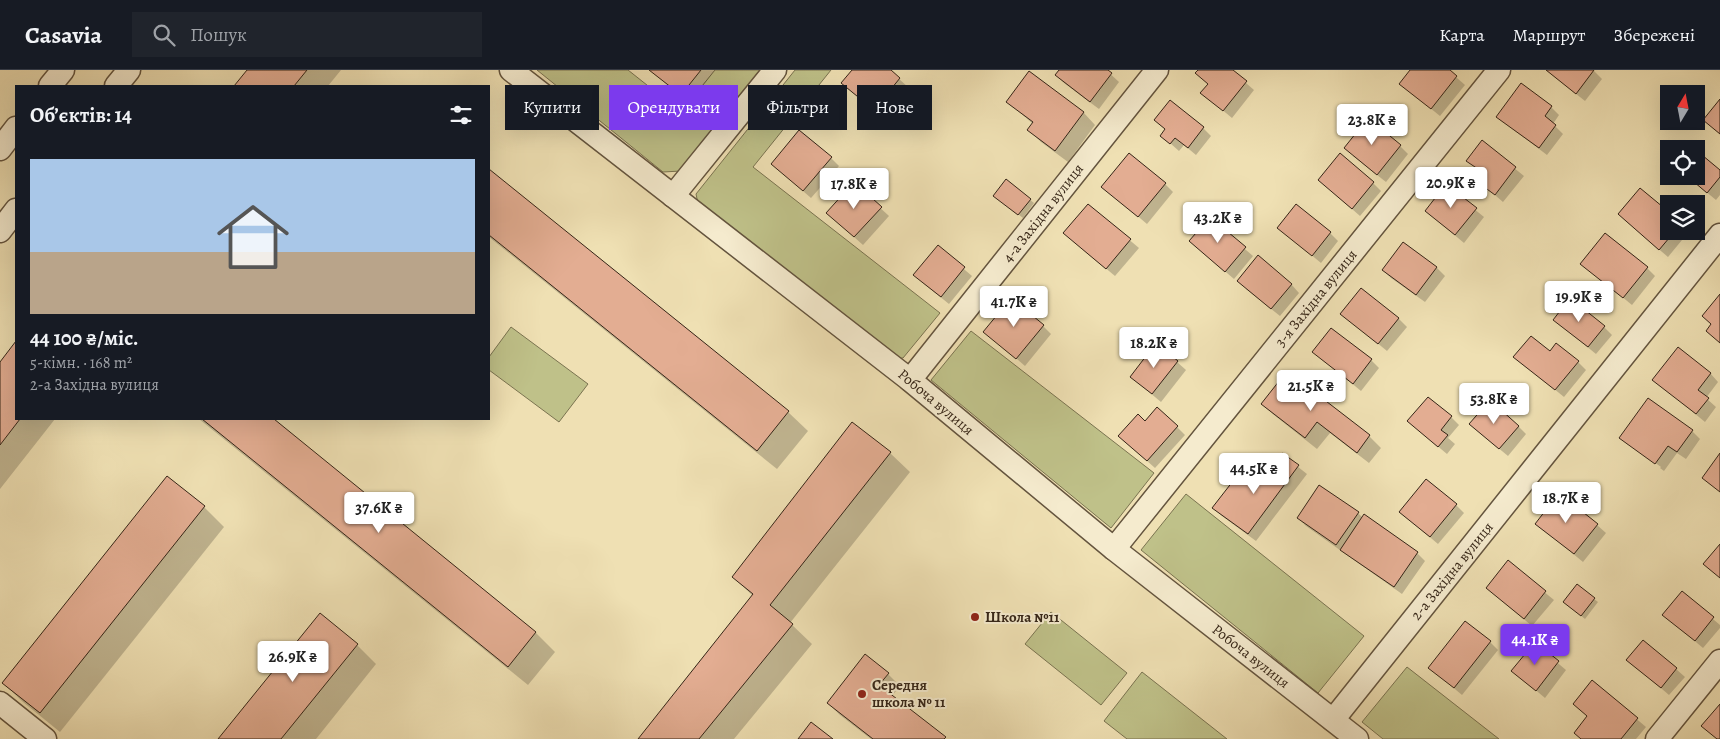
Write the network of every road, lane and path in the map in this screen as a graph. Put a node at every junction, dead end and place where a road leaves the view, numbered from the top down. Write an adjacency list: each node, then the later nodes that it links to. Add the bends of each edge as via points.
1 (63, 70): 7 (street)
2 (129, 70): 8 (street)
3 (511, 70): 11 (street, Робоча вулиця)
4 (775, 70): 11 (street)
5 (1157, 70): 15 (street, 4-а Західна вулиця)
6 (1499, 70): 16 (street, 3-я Західна вулиця)
7 (51, 85)
8 (117, 85)
9 (15, 129): 10 (street)
10 (0, 149)
11 (674, 196): 15 (street, Робоча вулиця)
12 (15, 211): 13 (street)
13 (0, 231)
14 (1720, 235): 19 (street, 2-а Західна вулиця)
15 (910, 380): 16 (street, Робоча вулиця)
16 (1114, 549): 19 (street, Робоча вулиця)
17 (1720, 661): 22 (street)
18 (0, 703): 20 (street)
19 (1333, 720): 21 (street, Робоча вулиця)
20 (45, 739)
21 (1357, 739)
22 (1657, 739)

